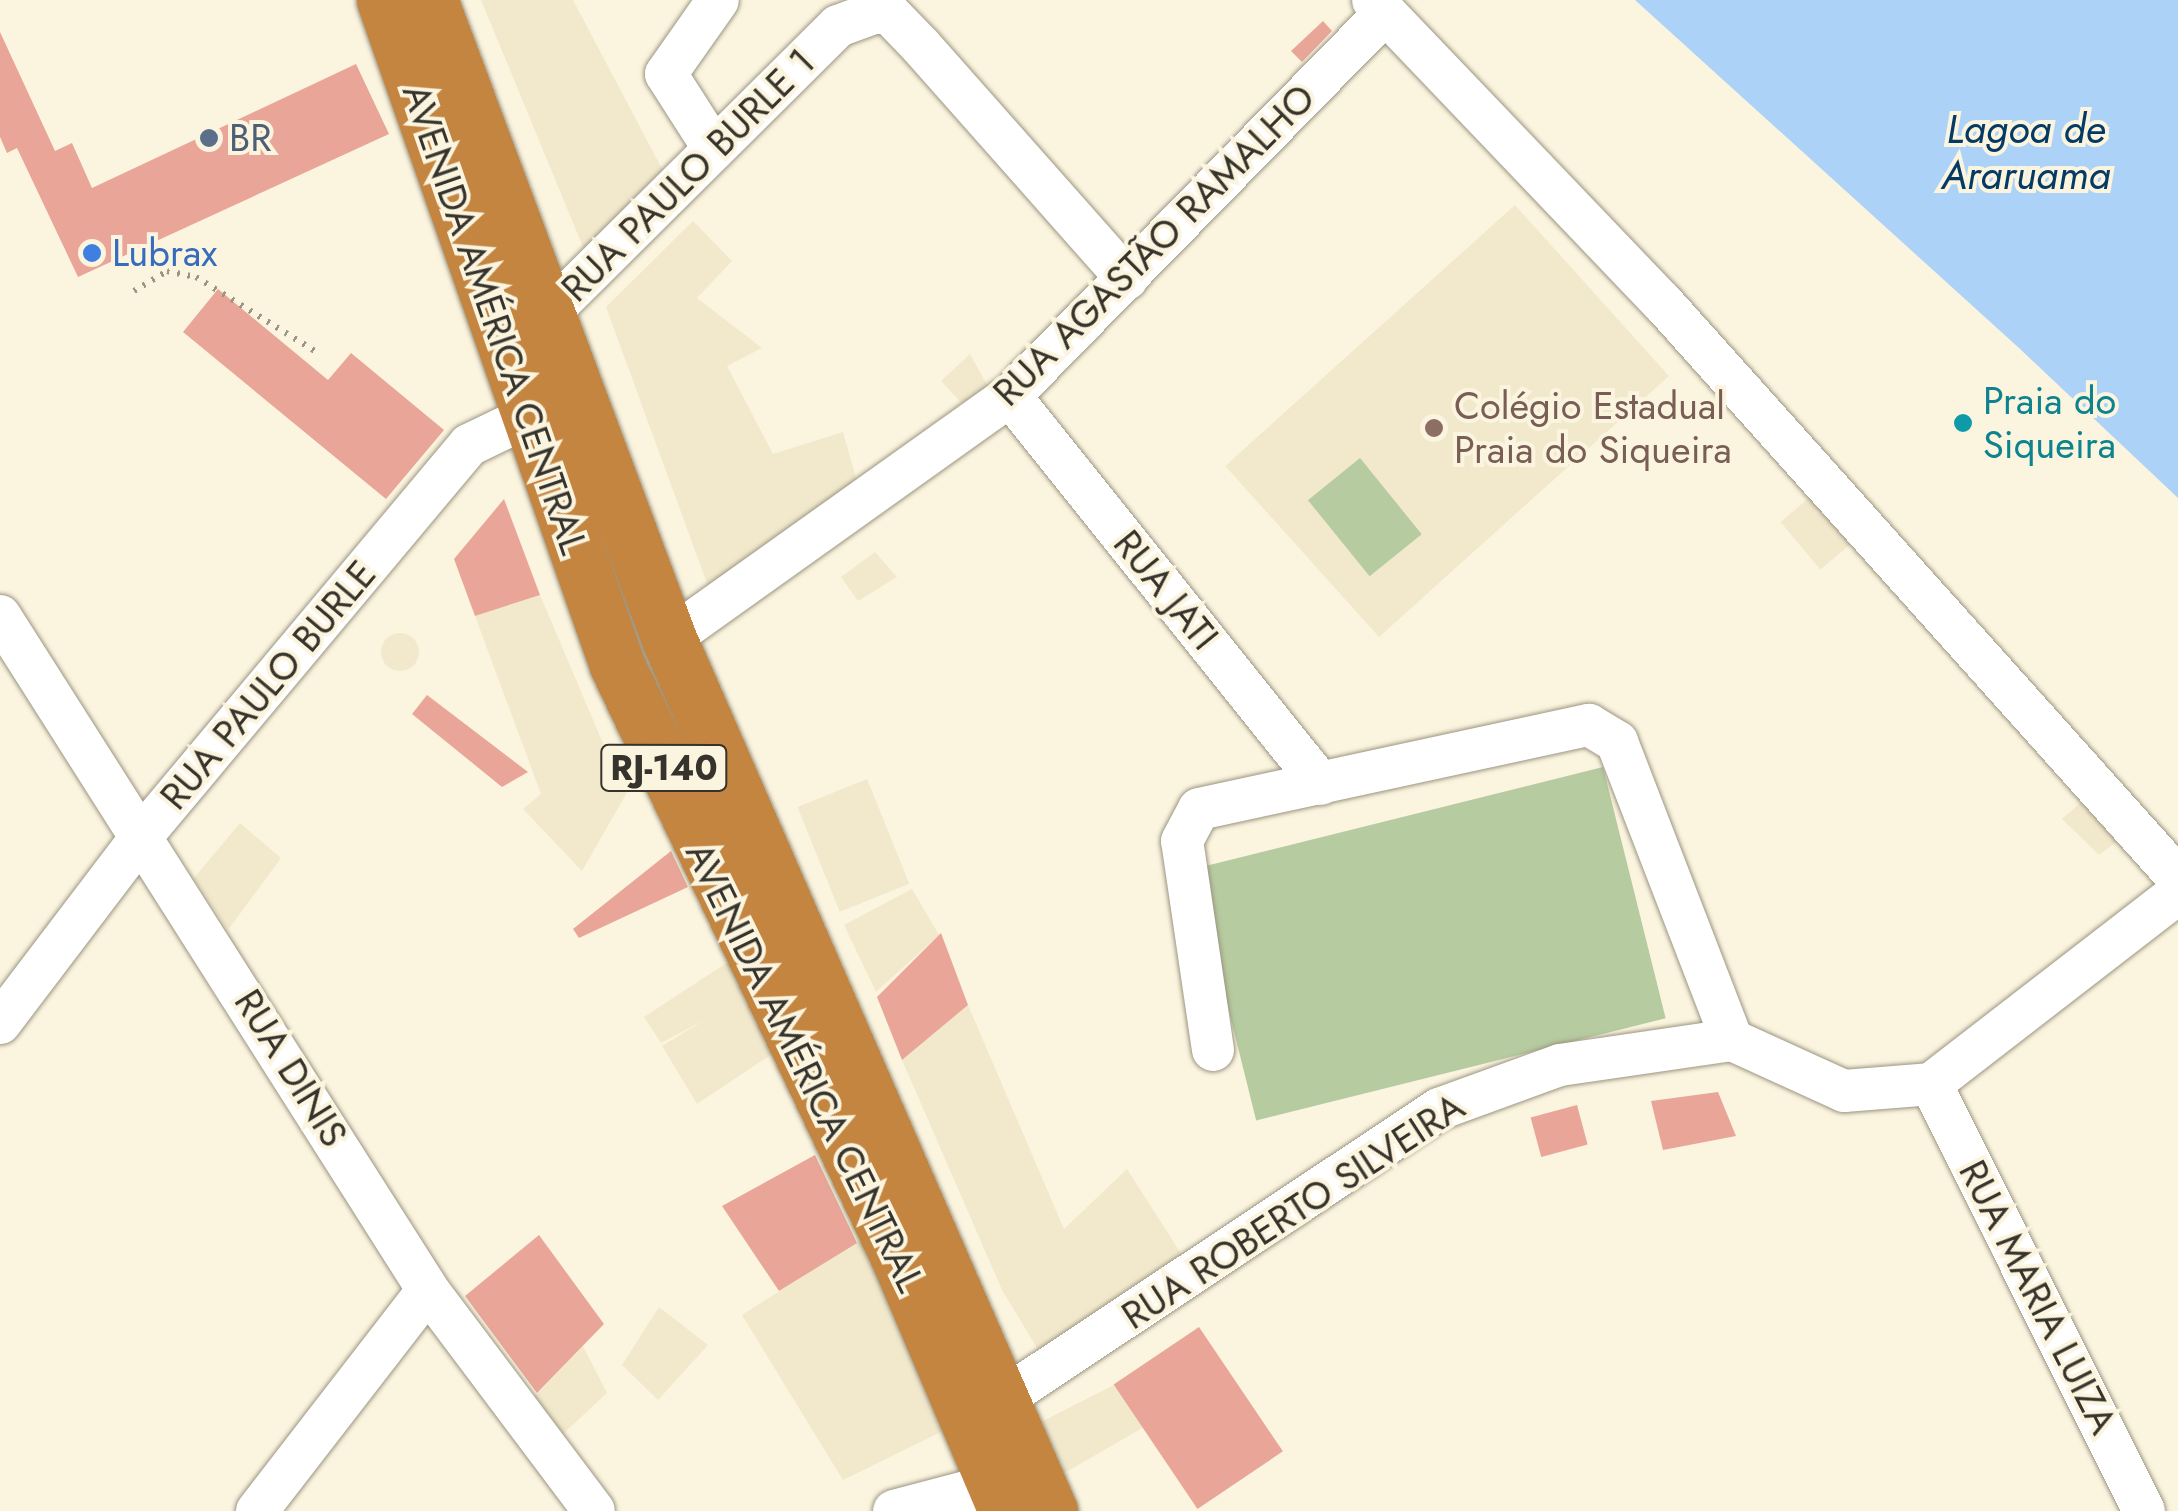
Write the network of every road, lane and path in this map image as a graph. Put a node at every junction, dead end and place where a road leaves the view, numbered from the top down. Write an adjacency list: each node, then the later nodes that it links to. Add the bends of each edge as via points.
1 (384, 0): 11 (highway, AVENIDA AMÉRICA CENTRAL / RJ-140)
2 (430, 0): 8 (highway, AVENIDA AMÉRICA CENTRAL / RJ-140)
3 (718, 0): 5 (street, via 666,74)
4 (1379, 6): 6 (street, RUA AGASTÃO RAMALHO); 16 (street, via 1662,302)
5 (714, 149): 6 (street, RUA PAULO BURLE 1, via 838,26 889,14); 8 (street, RUA PAULO BURLE 1)
6 (1127, 279): 10 (street, RUA AGASTÃO RAMALHO)
7 (134, 291): 9 (path, via 167,271 196,277)
8 (545, 317): 11 (highway, AVENIDA AMÉRICA CENTRAL / RJ-140)
9 (318, 353)
10 (1010, 396): 13 (street, RUA AGASTÃO RAMALHO); 14 (street, RUA JATI)
11 (552, 405): 13 (highway, AVENIDA AMÉRICA CENTRAL / RJ-140); 15 (street, RUA PAULO BURLE, via 469,445); 24 (highway, AVENIDA AMÉRICA CENTRAL / RJ-140, via 617,665)
12 (0, 616): 15 (street, RUA DINIS)
13 (669, 639): 23 (highway, AVENIDA AMÉRICA CENTRAL / RJ-140)
14 (1322, 784): 19 (street, via 1606,728); 20 (street, via 1216,803 1186,822)
15 (145, 832): 18 (street, RUA PAULO BURLE); 22 (street, RUA DINIS)
16 (2178, 878)
17 (2178, 893): 21 (street)
18 (0, 1024)
19 (1732, 1040): 21 (street, via 1844,1091); 23 (street, RUA ROBERTO SILVEIRA, via 1560,1065 1438,1110)
20 (1213, 1050)
21 (1931, 1084): 29 (street, RUA MARIA LUIZA)
22 (428, 1290): 25 (street); 26 (street, RUA DINIS)
23 (1004, 1398): 28 (highway, AVENIDA AMÉRICA CENTRAL / RJ-140)
24 (1001, 1497): 27 (street)
25 (257, 1511)
26 (594, 1511)
27 (894, 1511)
28 (1050, 1511)
29 (2144, 1511)

